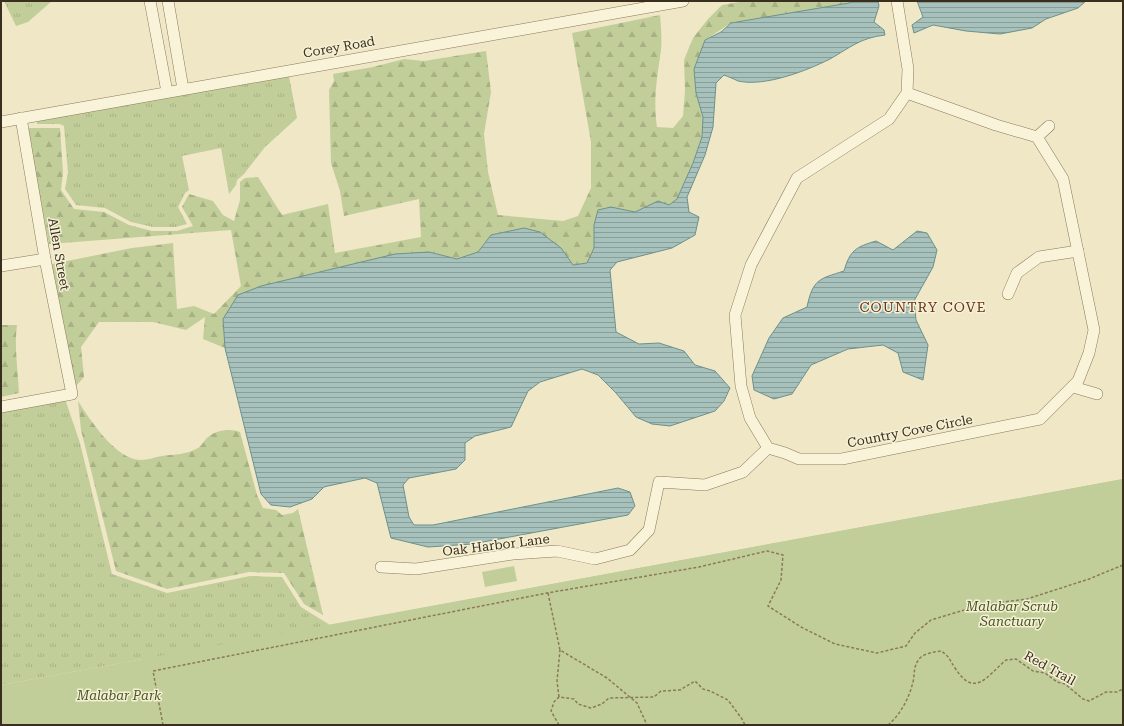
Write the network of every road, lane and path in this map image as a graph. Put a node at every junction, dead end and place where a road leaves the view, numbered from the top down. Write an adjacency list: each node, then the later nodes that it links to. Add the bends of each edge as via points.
1 (150, 1): 6 (street)
2 (168, 1): 5 (street)
3 (683, 1): 7 (street, Corey Road)
4 (897, 1): 9 (street, via 908,69)
5 (172, 26): 6 (street); 7 (street)
6 (155, 29): 8 (street)
7 (184, 89): 8 (street, Corey Road)
8 (167, 92): 10 (street, Corey Road)
9 (907, 94): 13 (street); 21 (street, via 888,119 797,178 751,265 735,315 741,386 750,418)
10 (21, 118): 11 (street, Corey Road); 15 (street, Allen Street)
11 (1, 122)
12 (1049, 126): 13 (street)
13 (1037, 137): 14 (street, Country Cove Circle, via 1063,180)
14 (1078, 251): 17 (street, via 1039,257 1017,273); 18 (street, Country Cove Circle, via 1094,330 1089,353)
15 (45, 259): 16 (street); 20 (street, Allen Street, via 72,394)
16 (1, 266)
17 (1008, 294)
18 (1073, 387): 19 (street); 21 (street, Country Cove Circle, via 1040,419 1033,421 842,459 799,460)
19 (1097, 394)
20 (1, 407)
21 (768, 448): 23 (street, Oak Harbor Lane, via 743,472 705,485 659,482 648,530 630,550 595,559 557,551 513,554 416,569)
22 (1123, 565): 24 (path, via 1027,599 981,605 931,620 915,633 906,646 877,653 835,644 768,606 781,580 783,555 767,551 699,567)
23 (381, 567)
24 (547, 592): 25 (path); 29 (path, via 153,671)
25 (560, 650): 27 (path, via 557,681); 28 (path, via 607,678)
26 (1123, 689): 33 (path, Red Trail, via 1106,692 1089,701 1045,673 1033,672 1016,659 1006,660 977,684 970,683 941,651 921,657 913,672 906,703)
27 (559, 697): 28 (path, via 574,699 578,704 591,708 609,698); 30 (path, via 551,711)
28 (630, 697): 31 (path, via 637,703); 32 (path, via 654,697 661,691 680,690 694,681 703,689 728,700)
29 (163, 725)
30 (559, 725)
31 (647, 725)
32 (745, 725)
33 (888, 725)

